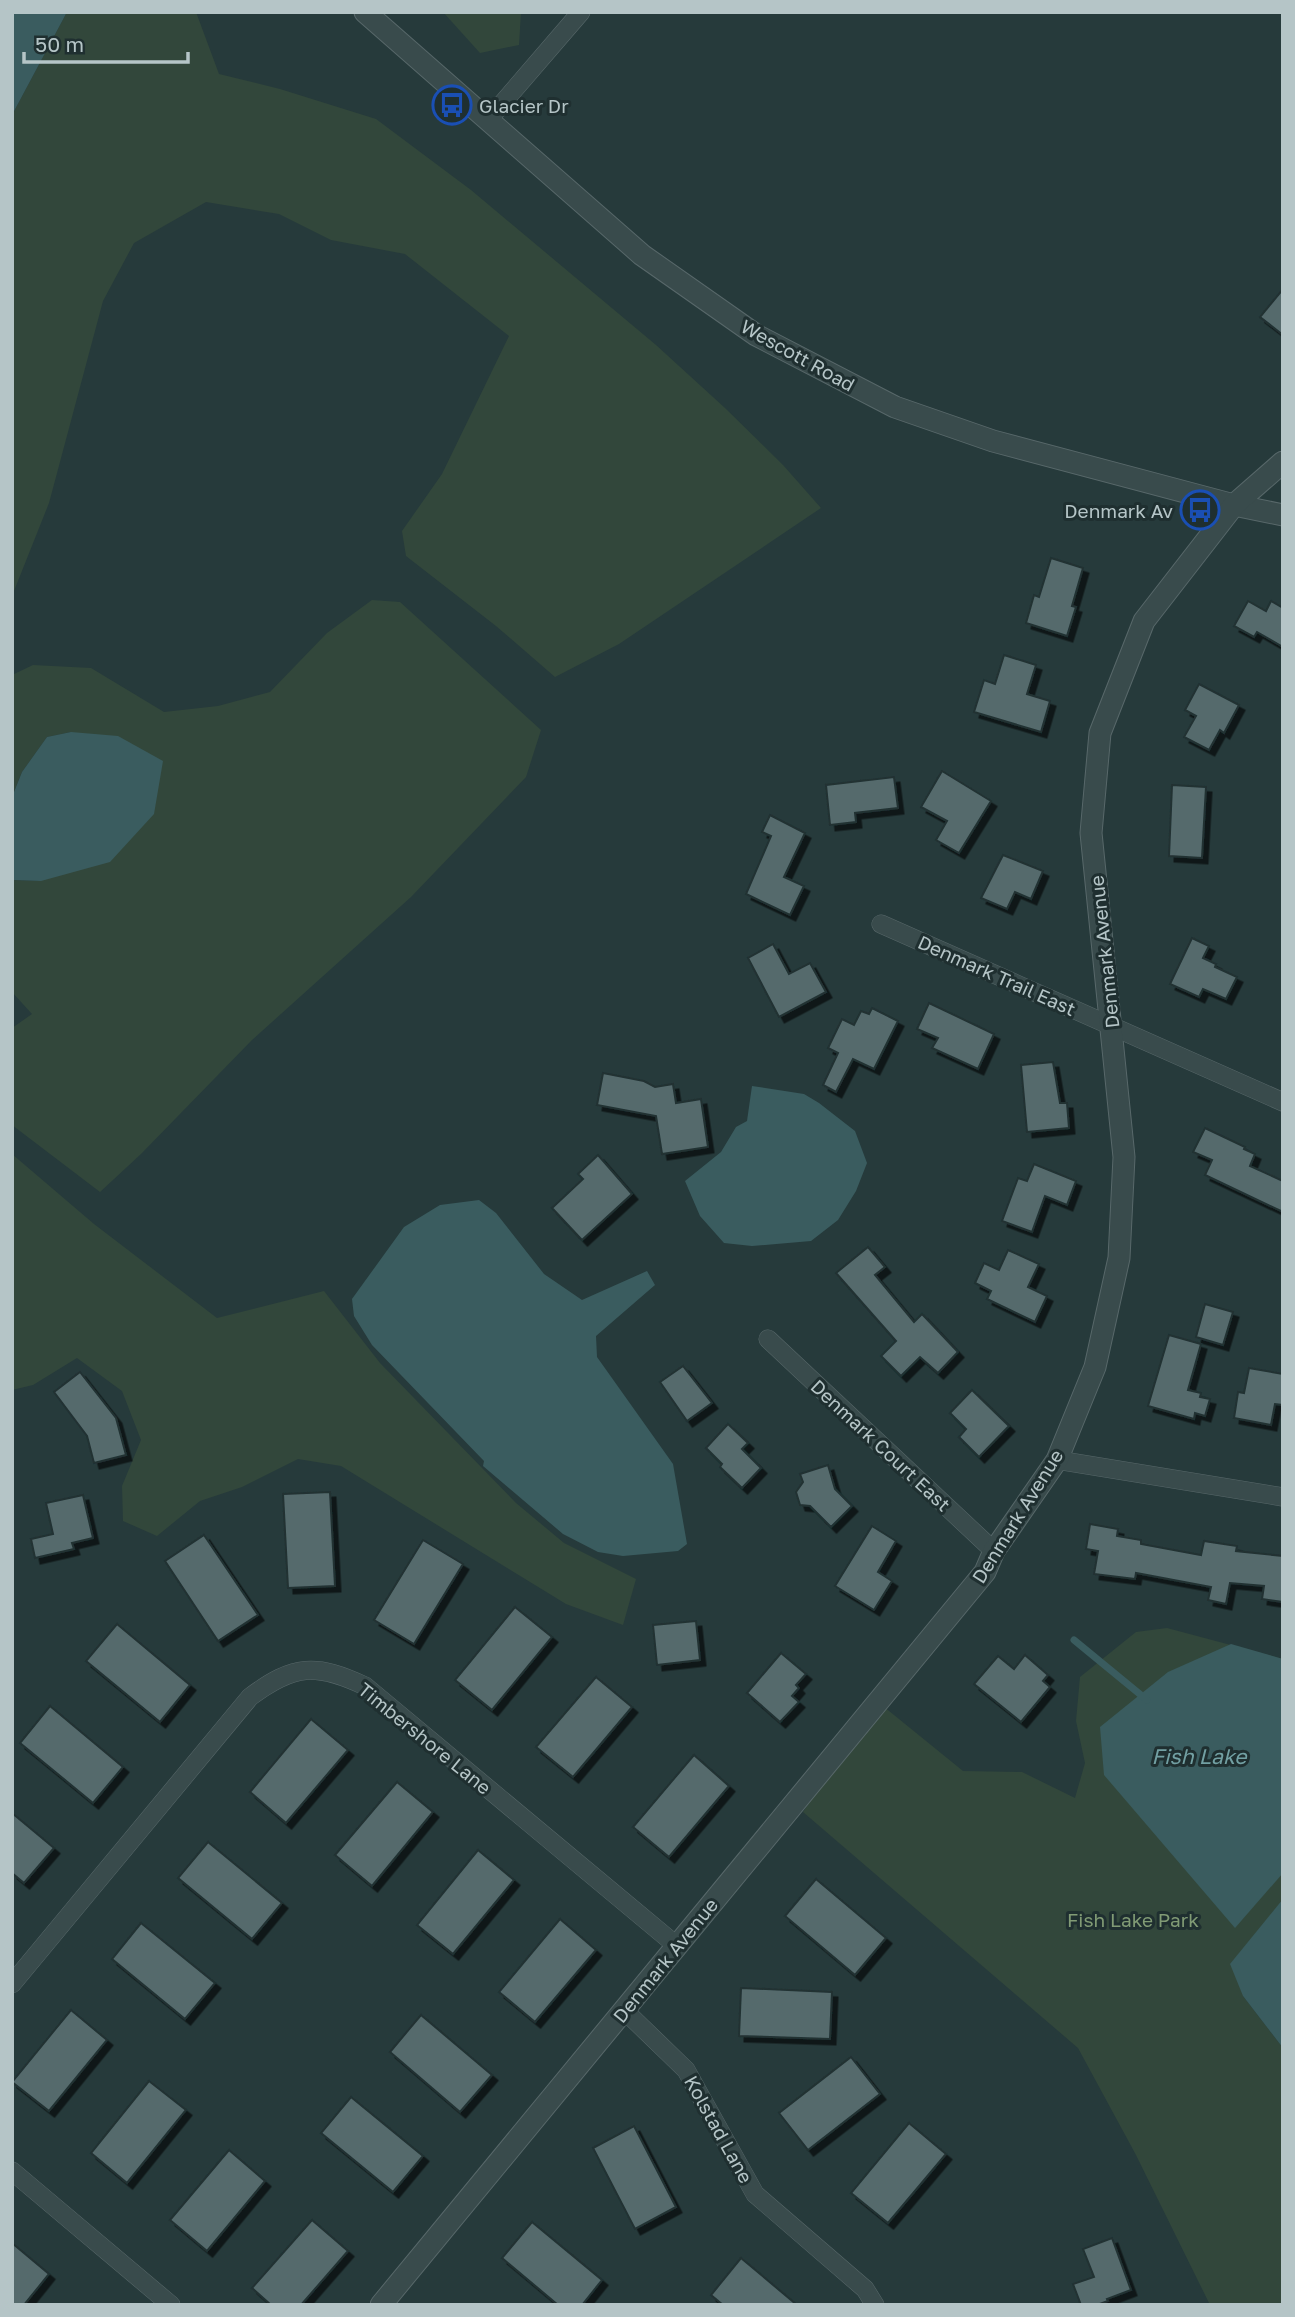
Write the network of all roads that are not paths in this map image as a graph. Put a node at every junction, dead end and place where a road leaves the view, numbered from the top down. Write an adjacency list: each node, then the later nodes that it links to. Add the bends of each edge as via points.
1 (365, 12): 3 (street, Wescott Road)
2 (581, 12): 3 (street)
3 (488, 120): 5 (street, Wescott Road, via 642,255 756,335 895,407 993,441)
4 (1283, 462): 5 (street, Denmark Avenue)
5 (1234, 505): 6 (street, Wescott Road); 8 (street, Denmark Avenue, via 1144,621 1100,733 1091,833)
6 (1283, 515)
7 (881, 924): 8 (street, Denmark Trail East)
8 (1112, 1026): 9 (street, Denmark Trail East); 11 (street, Denmark Avenue, via 1124,1157 1119,1258 1094,1367)
9 (1283, 1102)
10 (768, 1339): 13 (street, Denmark Court East)
11 (1057, 1460): 12 (street); 13 (street, Denmark Avenue)
12 (1283, 1497)
13 (994, 1551): 14 (street, Denmark Avenue, via 985,1572)
14 (677, 1946): 15 (street, Timbershore Lane, via 365,1686 337,1673 305,1669 275,1678 250,1697); 16 (street, Denmark Avenue)
15 (12, 1984)
16 (624, 2010): 19 (street, Denmark Avenue); 20 (street, Kolstad Lane, via 686,2070 755,2194 865,2289)
17 (12, 2171): 18 (street)
18 (171, 2305)
19 (381, 2305)
20 (876, 2305)

